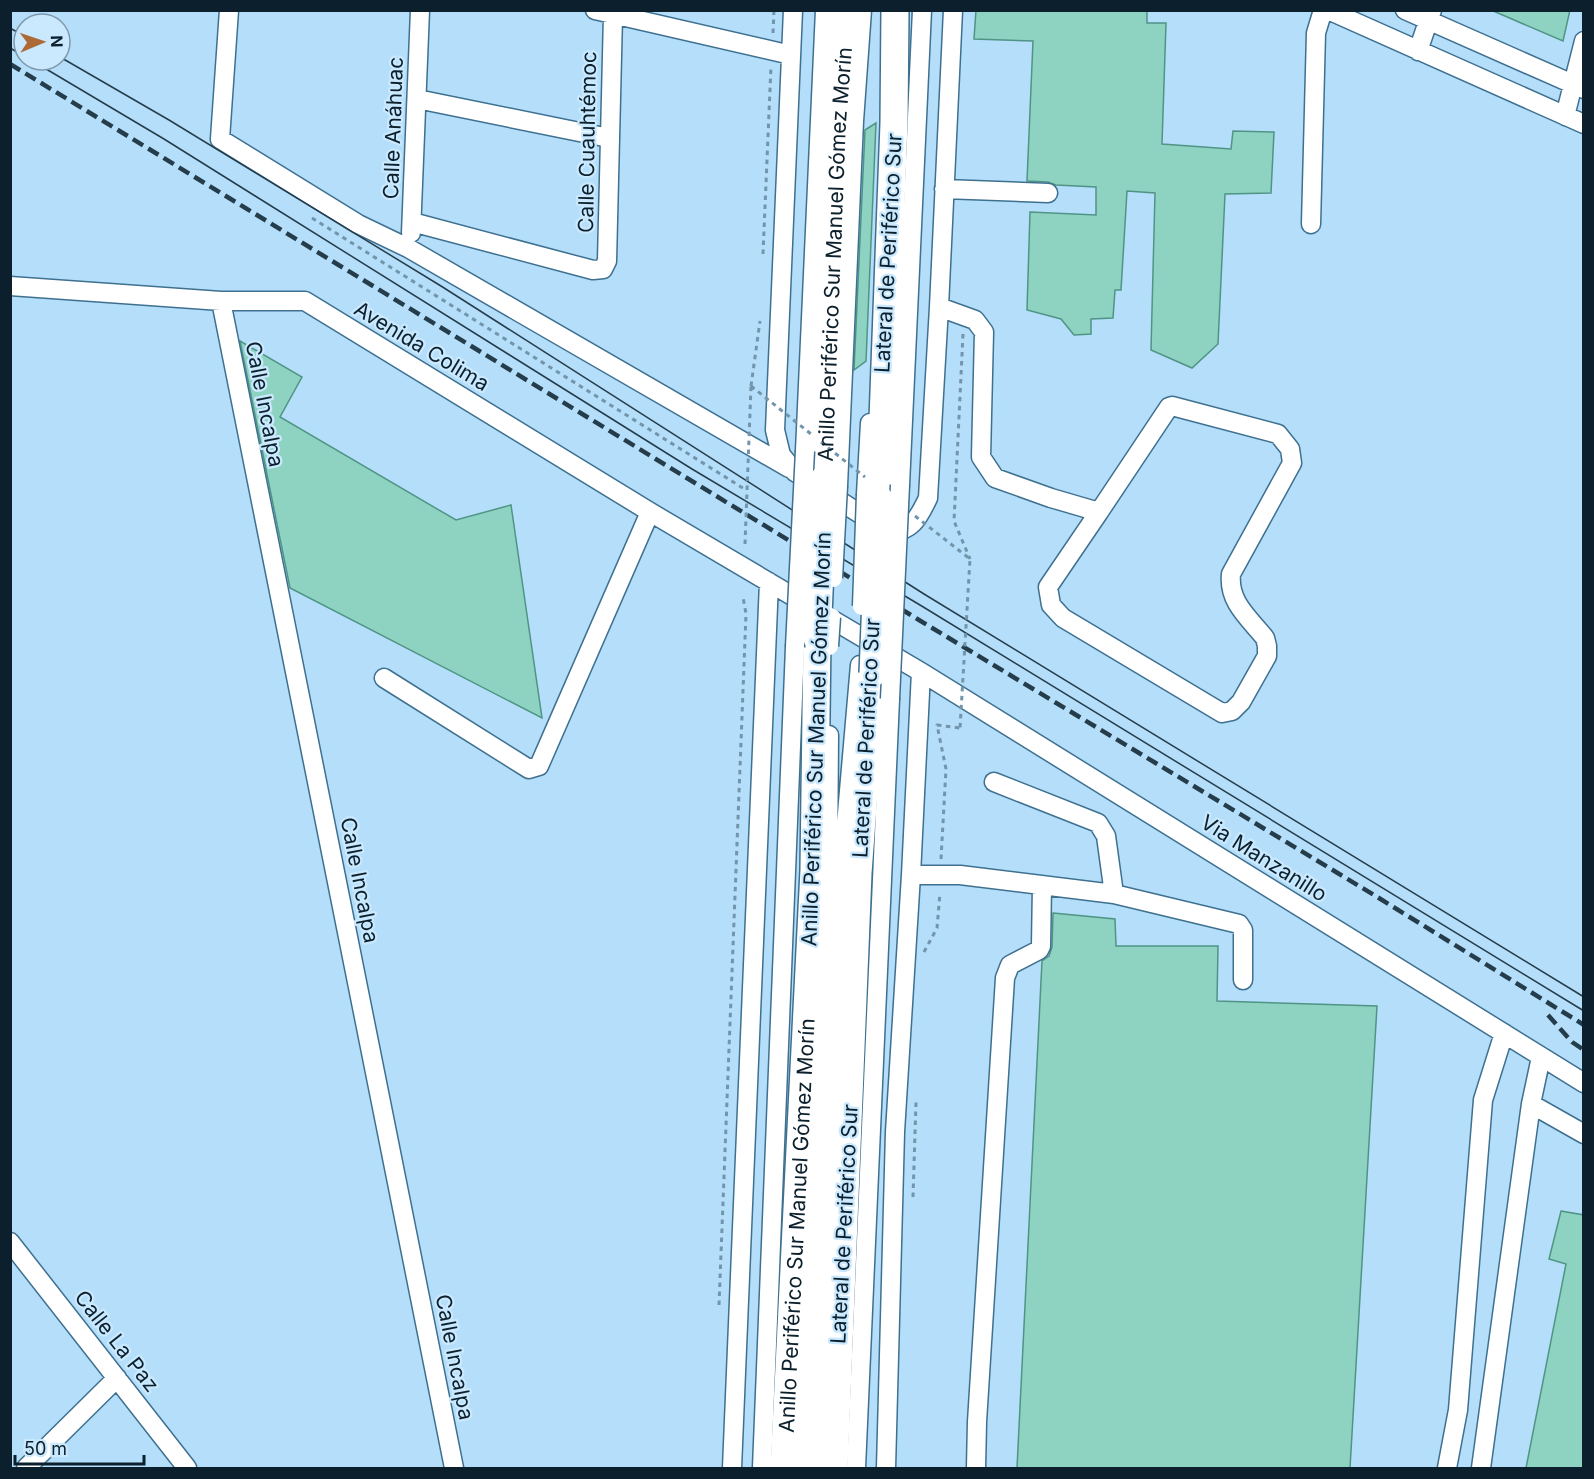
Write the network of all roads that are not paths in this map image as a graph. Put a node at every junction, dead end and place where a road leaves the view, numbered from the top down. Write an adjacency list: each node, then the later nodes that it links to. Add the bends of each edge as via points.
1 (229, 10): 30 (street, via 220,139 358,224)
2 (420, 10): 22 (street, Calle Anáhuac)
3 (595, 10): 15 (street)
4 (793, 10): 20 (street)
5 (825, 10): 40 (street, bridge, via 806,452)
6 (847, 10): 35 (highway, Anillo Periférico Sur Manuel Gómez Morín, via 838,123)
7 (862, 10): 35 (street)
8 (883, 10): 36 (street)
9 (895, 10): 36 (highway)
10 (922, 10): 36 (street, Lateral de Periférico Sur)
11 (953, 10): 26 (street)
12 (1323, 10): 29 (street, via 1316,33)
13 (1328, 10): 17 (street)
14 (1403, 10): 16 (street); 17 (street)
15 (613, 15): 20 (street); 25 (street, Calle Cuauhtémoc)
16 (1430, 16): 19 (street); 21 (street)
17 (1392, 39): 19 (street)
18 (1584, 41): 21 (street)
19 (1418, 51): 23 (street)
20 (790, 56): 34 (street, via 775,430 781,455)
21 (1578, 86): 23 (street)
22 (417, 99): 25 (street); 28 (street, Calle Anáhuac)
23 (1565, 116): 24 (street)
24 (1584, 124)
25 (609, 138): 28 (street, Calle Cuauhtémoc, via 607,261 603,269 593,270)
26 (944, 189): 27 (street); 33 (street)
27 (1048, 193)
28 (412, 222): 30 (street, Calle Anáhuac)
29 (1311, 224)
30 (408, 248): 34 (street)
31 (10, 286): 32 (street, Avenida Colima)
32 (221, 301): 37 (street, Avenida Colima, via 305,301); 58 (street, Calle Incalpa)
33 (939, 307): 34 (street, via 927,498 919,518 894,532 885,530); 38 (street, via 975,320 984,332 981,457 995,478)
34 (795, 471)
35 (831, 483): 40 (highway, Anillo Periférico Sur Manuel Gómez Morín, bridge)
36 (879, 489): 41 (highway, bridge); 65 (street, Lateral de Periférico Sur, bridge, via 890,699)
37 (650, 512): 39 (street, Avenida Colima); 43 (street, via 539,766 529,769)
38 (1099, 512): 38 (street, via 1169,407 1278,434 1290,448 1292,463 1231,574 1233,598 1268,646 1267,656 1232,711 1222,713 1063,618 1051,604 1048,587)
39 (769, 582): 42 (street, Via Manzanillo); 59 (street)
40 (814, 644): 60 (street); 61 (highway, Anillo Periférico Sur Manuel Gómez Morín, via 813,870); 62 (street, via 828,869)
41 (866, 669): 63 (street, via 842,871); 64 (highway)
42 (921, 672): 45 (street); 49 (street, Via Manzanillo)
43 (384, 678)
44 (994, 782): 47 (street, via 1098,823 1106,836)
45 (911, 875): 46 (street, via 960,875); 66 (street, via 895,1132)
46 (1042, 885): 47 (street); 67 (street, via 1041,946 1010,965 1005,978)
47 (1114, 894): 48 (street, via 1239,924 1243,930)
48 (1243, 980)
49 (1504, 1033): 50 (street, Via Manzanillo); 68 (street, via 1483,1100 1458,1410)
50 (1542, 1057): 51 (street, Via Manzanillo); 52 (street)
51 (1584, 1083)
52 (1531, 1104): 53 (street); 69 (street)
53 (1584, 1134)
54 (10, 1242): 55 (street, Calle La Paz)
55 (117, 1378): 56 (street); 57 (street, Calle La Paz)
56 (26, 1468)
57 (187, 1468)
58 (454, 1468)
59 (732, 1468)
60 (762, 1468)
61 (784, 1468)
62 (801, 1468)
63 (815, 1468)
64 (834, 1468)
65 (856, 1468)
66 (886, 1468)
67 (976, 1468)
68 (1447, 1468)
69 (1481, 1468)

